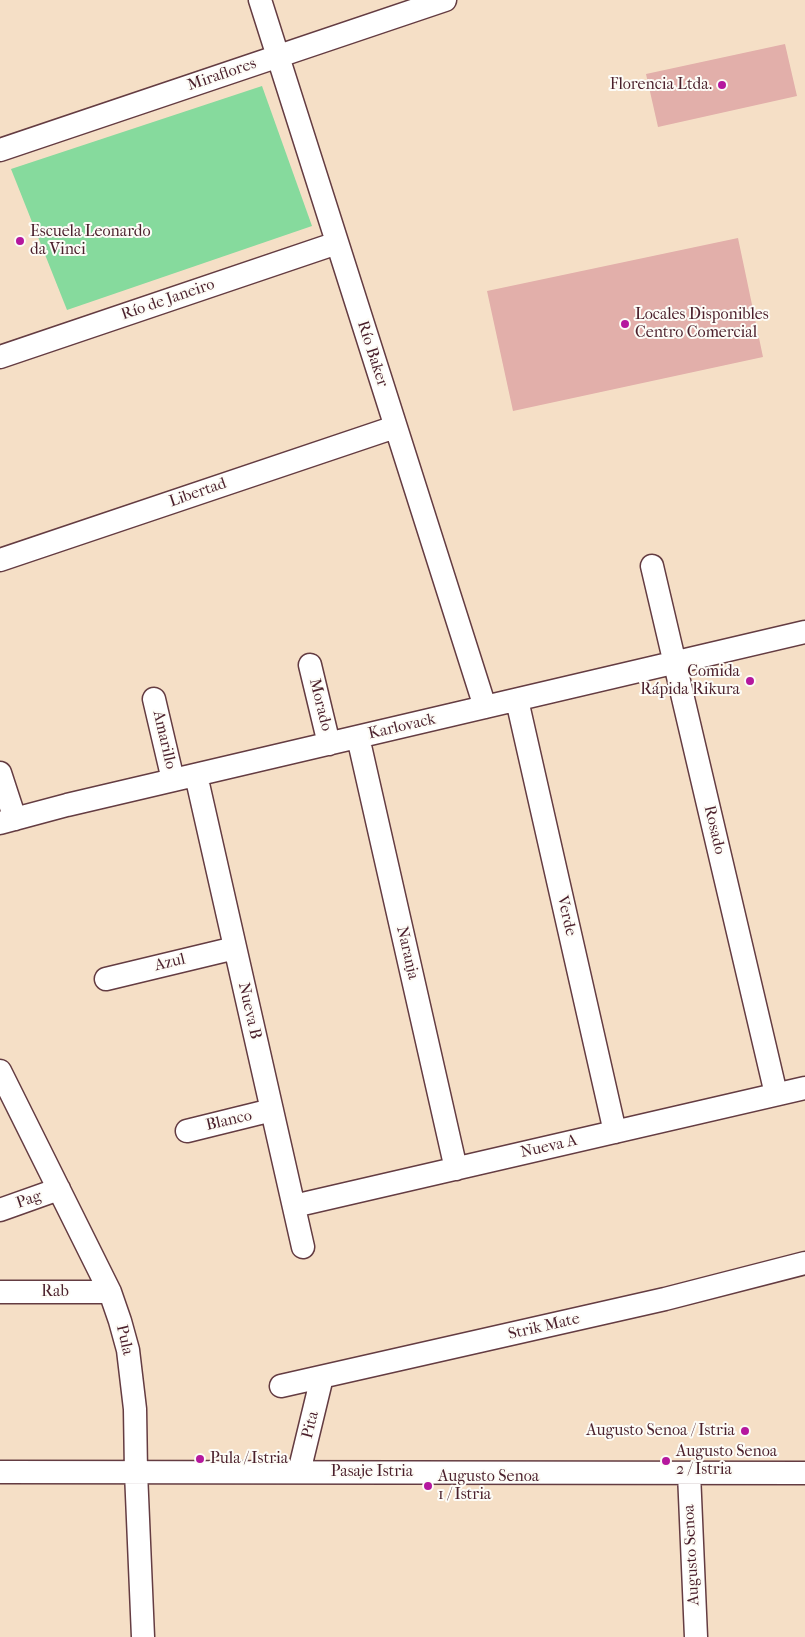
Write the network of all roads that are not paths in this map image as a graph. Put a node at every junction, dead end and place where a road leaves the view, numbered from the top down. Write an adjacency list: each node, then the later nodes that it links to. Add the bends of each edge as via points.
1 (260, 0): 3 (street, Río Baker)
2 (445, 0): 3 (street, Miraflores)
3 (278, 56): 4 (street, Miraflores); 5 (street, Río Baker)
4 (0, 150)
5 (337, 243): 6 (street, Río de Janeiro); 7 (street, Río Baker)
6 (0, 357)
7 (395, 427): 8 (street, Libertad); 15 (street, Río Baker)
8 (0, 560)
9 (652, 566): 11 (street, Rosado)
10 (805, 632): 11 (street, Karlovack)
11 (675, 663): 14 (street, Karlovack); 26 (street, Rosado)
12 (310, 665): 17 (street, Morado)
13 (154, 699): 20 (street, Amarillo)
14 (517, 700): 15 (street, Karlovack); 29 (street, Verde)
15 (485, 707): 16 (street, Karlovack)
16 (358, 737): 17 (street, Karlovack); 30 (street, Naranja)
17 (329, 744): 19 (street, Karlovack)
18 (0, 773): 21 (street)
19 (196, 775): 20 (street, Karlovack); 22 (street, Nueva B)
20 (174, 780): 21 (street, Karlovack)
21 (8, 821)
22 (235, 948): 23 (street, Azul); 27 (street, Nueva B)
23 (106, 979)
24 (0, 1070): 31 (street, Pula)
25 (805, 1088): 26 (street, Nueva A)
26 (776, 1094): 29 (street, Nueva A)
27 (272, 1110): 28 (street, Blanco); 32 (street, Nueva B)
28 (187, 1131)
29 (615, 1132): 30 (street, Nueva A)
30 (456, 1169): 32 (street, Nueva A)
31 (59, 1189): 33 (street, Pag); 37 (street, Pula)
32 (294, 1206): 34 (street, Nueva B)
33 (0, 1210)
34 (302, 1247)
35 (805, 1263): 38 (street, Strik Mate, via 665,1299)
36 (0, 1292): 37 (street, Rab)
37 (110, 1292): 41 (street, Pula, via 128,1350 133,1379)
38 (322, 1377): 39 (street, Strik Mate); 42 (street, Pita)
39 (282, 1386)
40 (0, 1472): 41 (street, Pasaje Istria)
41 (136, 1472): 42 (street, Pasaje Istria); 45 (street, Pula)
42 (299, 1472): 43 (street, Pasaje Istria)
43 (689, 1473): 44 (street, Pasaje Istria); 46 (street, Augusto Senoa)
44 (805, 1473)
45 (143, 1637)
46 (696, 1637)

